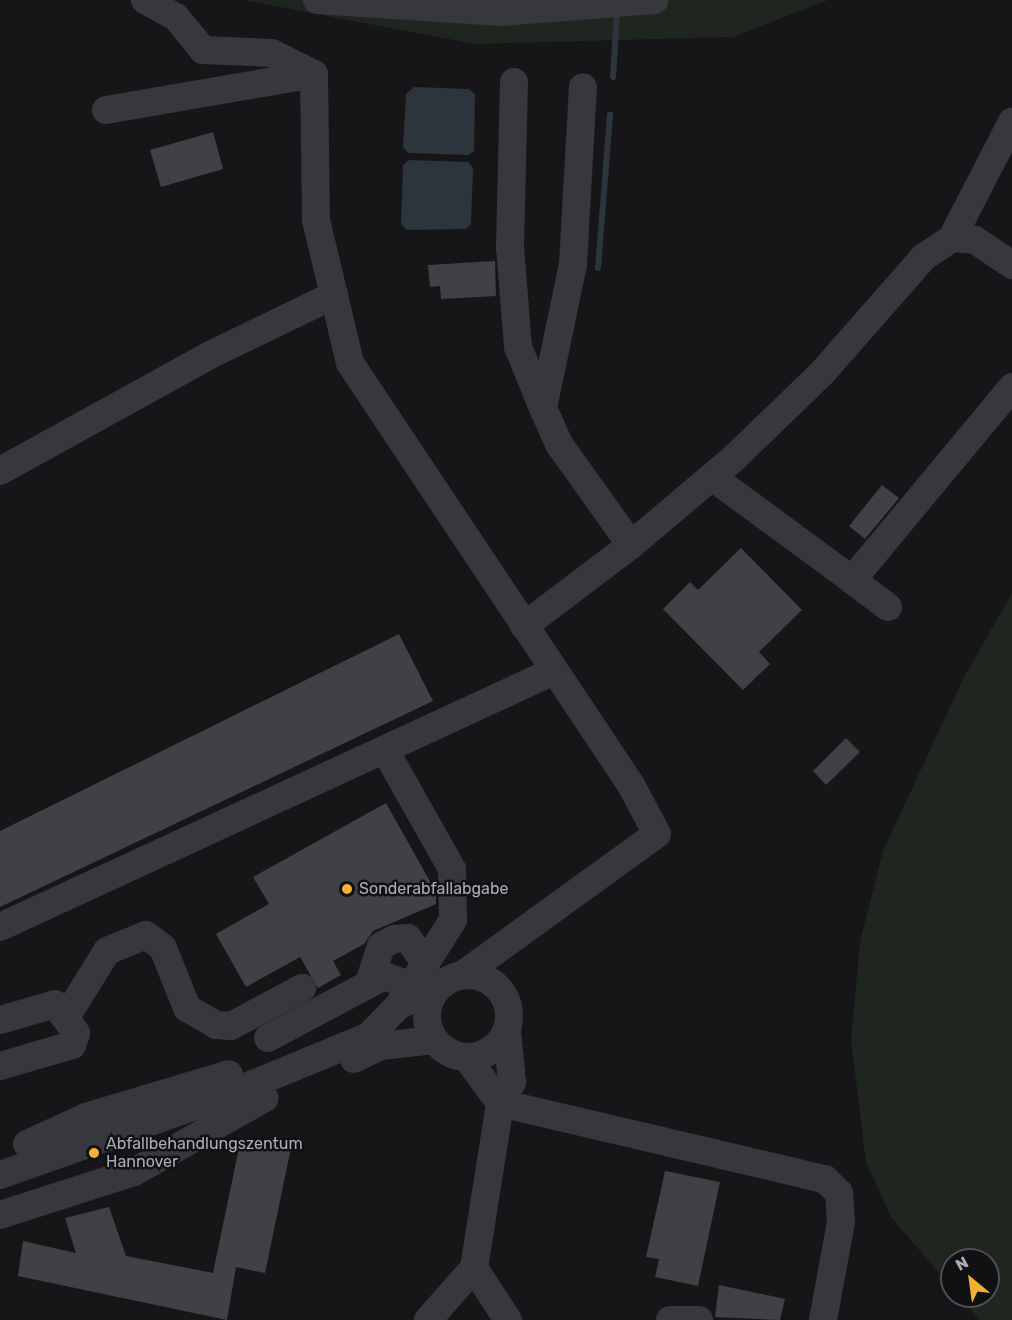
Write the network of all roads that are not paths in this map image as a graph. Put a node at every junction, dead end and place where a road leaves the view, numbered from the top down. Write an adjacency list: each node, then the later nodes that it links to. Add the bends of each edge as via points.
1 (145, 0): 4 (lane, via 176,17 203,50 272,53)
2 (317, 0): 3 (lane, via 502,12)
3 (655, 0)
4 (314, 74): 7 (lane); 11 (lane, via 316,220)
5 (514, 82): 13 (lane, via 510,247 518,347)
6 (584, 87): 13 (lane, via 573,265)
7 (106, 110)
8 (1012, 122): 9 (lane)
9 (952, 238): 10 (lane, via 975,240); 15 (lane, via 924,257 822,373)
10 (1012, 265)
11 (334, 295): 14 (lane, via 210,356); 19 (lane, via 350,363)
12 (1012, 387): 17 (lane)
13 (543, 408): 16 (lane, via 559,444)
14 (0, 471)
15 (712, 477): 16 (lane); 17 (lane)
16 (631, 545): 19 (lane, via 603,572)
17 (852, 580): 18 (lane)
18 (888, 607)
19 (524, 626): 20 (lane)
20 (554, 671): 21 (lane); 23 (lane, via 632,784 657,834)
21 (386, 752): 22 (lane); 25 (lane, via 452,869 453,920)
22 (0, 927)
23 (515, 940): 25 (lane); 27 (lane)
24 (369, 983): 25 (lane, via 384,976); 25 (lane, via 381,946 394,939 408,938 416,944); 31 (lane)
25 (429, 983): 27 (lane, via 484,978); 32 (lane); 37 (lane, via 261,1064 86,1117); 38 (lane, via 369,1036 231,1093)
26 (302, 988): 28 (lane, via 231,1026 216,1025 186,1008 157,939 146,936 107,951)
27 (502, 993): 30 (lane)
28 (68, 1014): 29 (lane, via 55,1004); 34 (lane, via 76,1033 72,1045)
29 (0, 1020)
30 (507, 1030): 33 (lane, via 491,1050); 35 (lane, via 512,1082)
31 (268, 1038)
32 (434, 1040): 33 (lane); 36 (lane, via 381,1046)
33 (467, 1058): 35 (lane)
34 (0, 1066)
35 (500, 1103): 41 (lane); 46 (lane, via 825,1179 839,1193 841,1222)
36 (239, 1109): 39 (lane, via 129,1158); 40 (lane, via 134,1172)
37 (0, 1157)
38 (0, 1175)
39 (0, 1204)
40 (0, 1215)
41 (474, 1268): 42 (lane); 43 (lane)
42 (428, 1320)
43 (508, 1320)
44 (670, 1320): 45 (lane)
45 (699, 1320)
46 (823, 1320)

